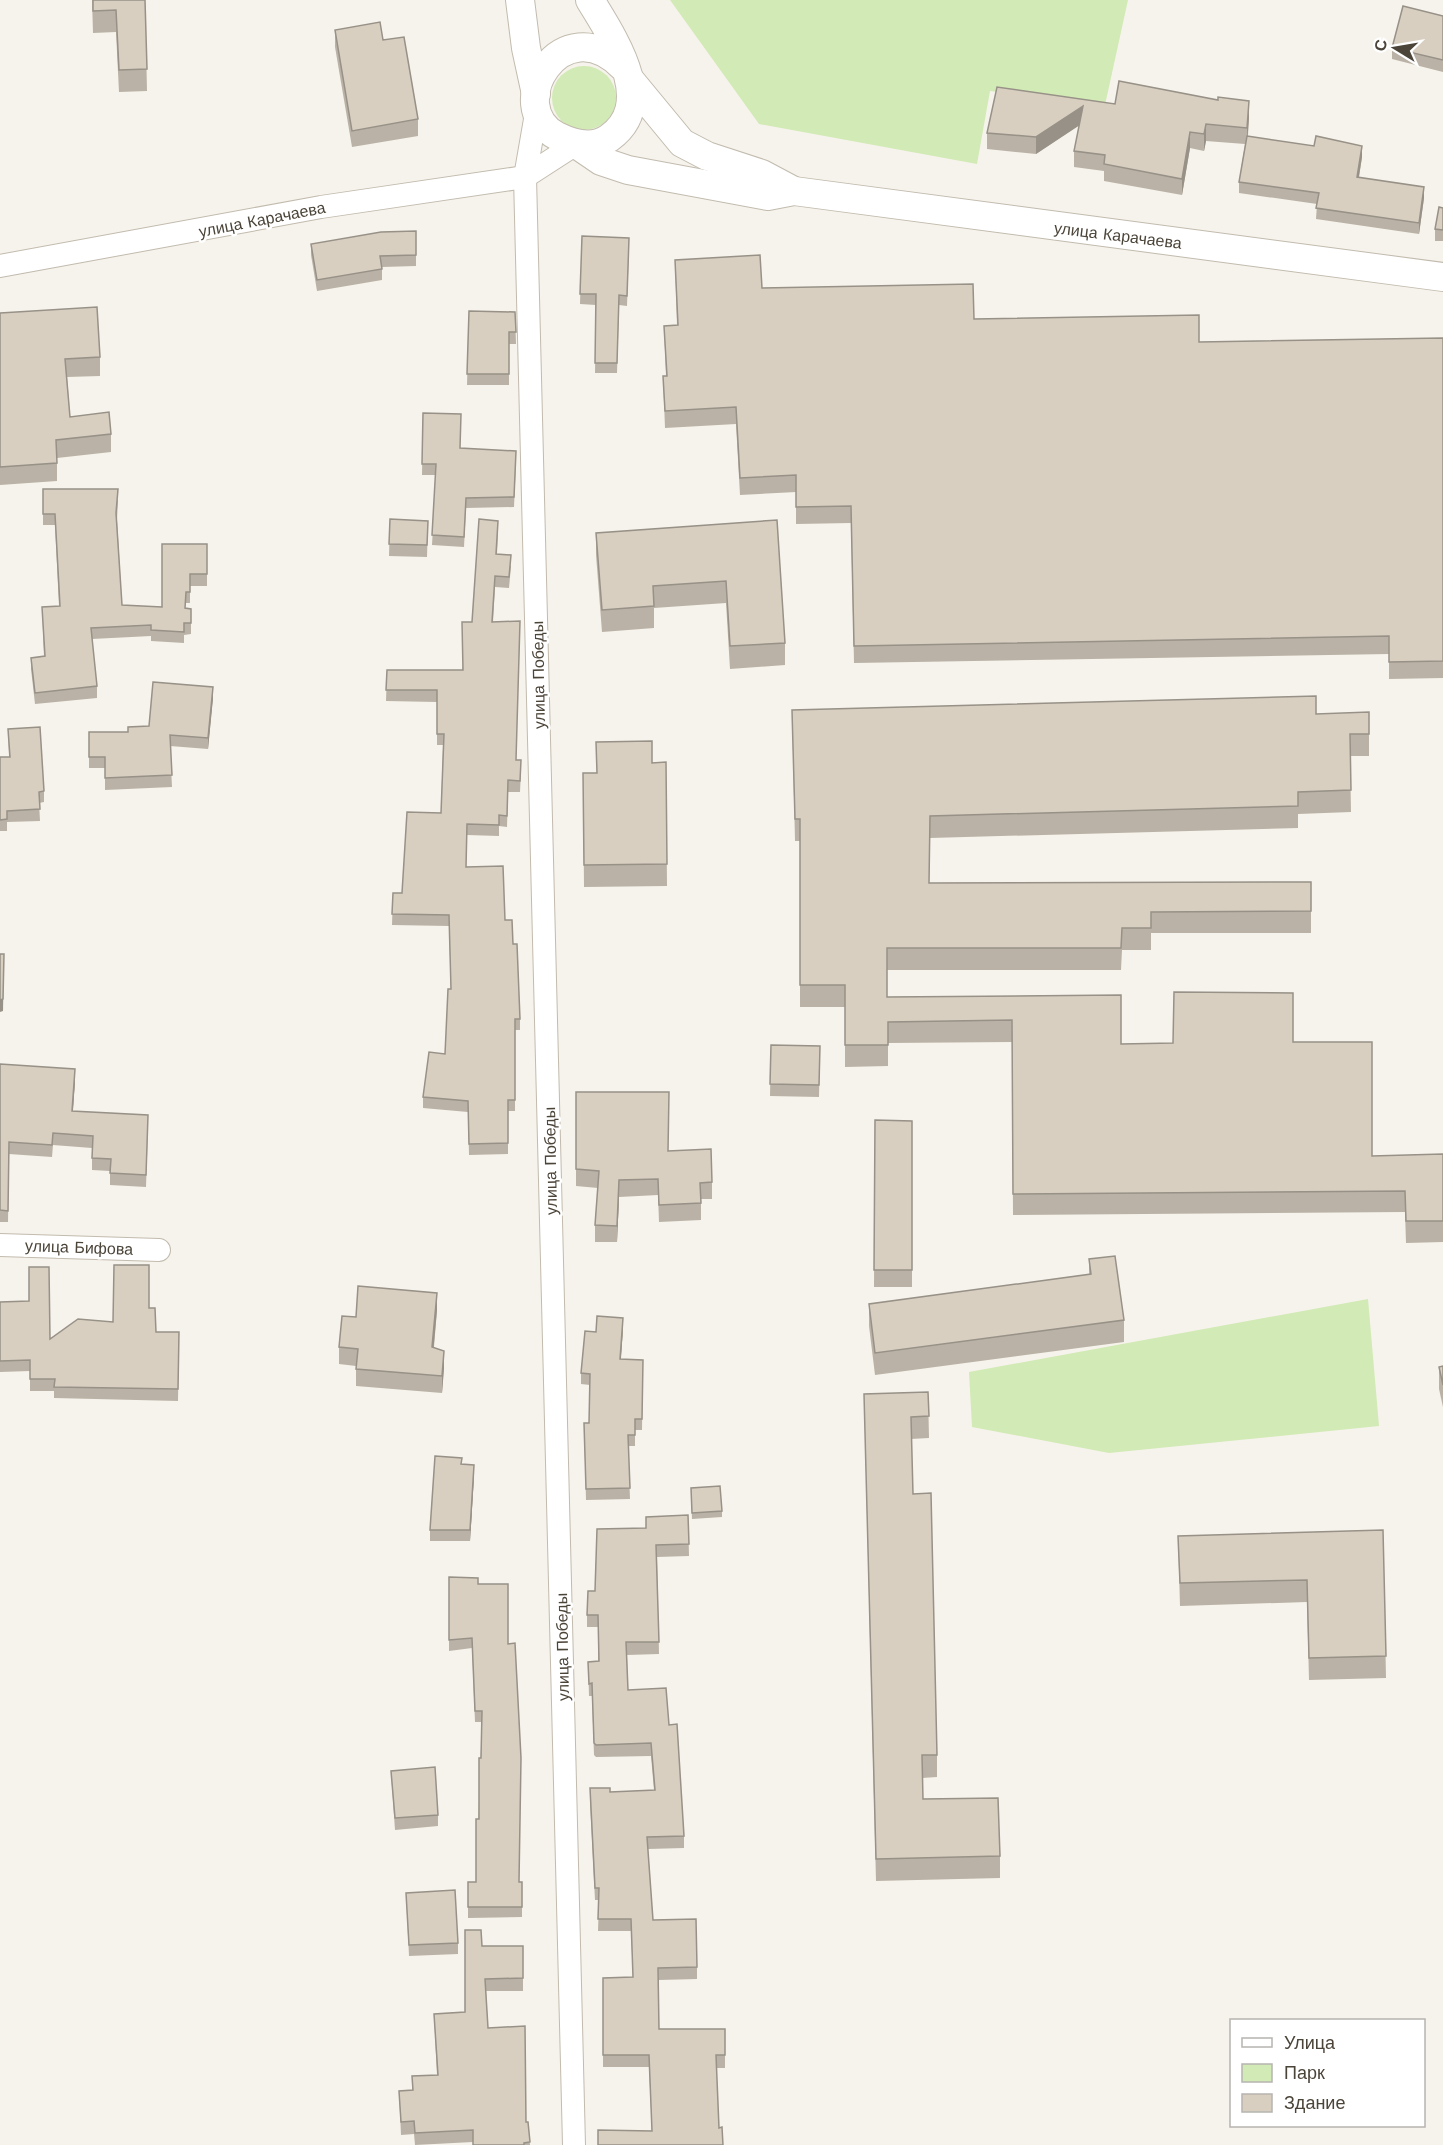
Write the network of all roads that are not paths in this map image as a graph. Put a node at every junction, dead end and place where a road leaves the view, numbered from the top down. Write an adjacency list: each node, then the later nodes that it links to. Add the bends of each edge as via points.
1 (520, 0): 4 (street)
2 (590, 0): 3 (street)
3 (627, 73): 4 (street, via 613,56 599,49 568,49 544,68 537,82); 5 (street, via 633,95 631,111 622,127 607,139 589,145); 7 (street, via 682,143 707,156 762,174)
4 (537, 101): 5 (street, via 541,119 553,134); 6 (street, улица Победы)
5 (576, 144): 6 (street); 7 (street, via 601,161 628,170 768,196)
6 (525, 177): 8 (street, улица Карачаева, via 321,207); 12 (street, улица Победы)
7 (794, 191): 9 (street, улица Карачаева)
8 (0, 266)
9 (1443, 277)
10 (0, 1245): 11 (street, улица Бифова)
11 (159, 1250)
12 (574, 2145)

